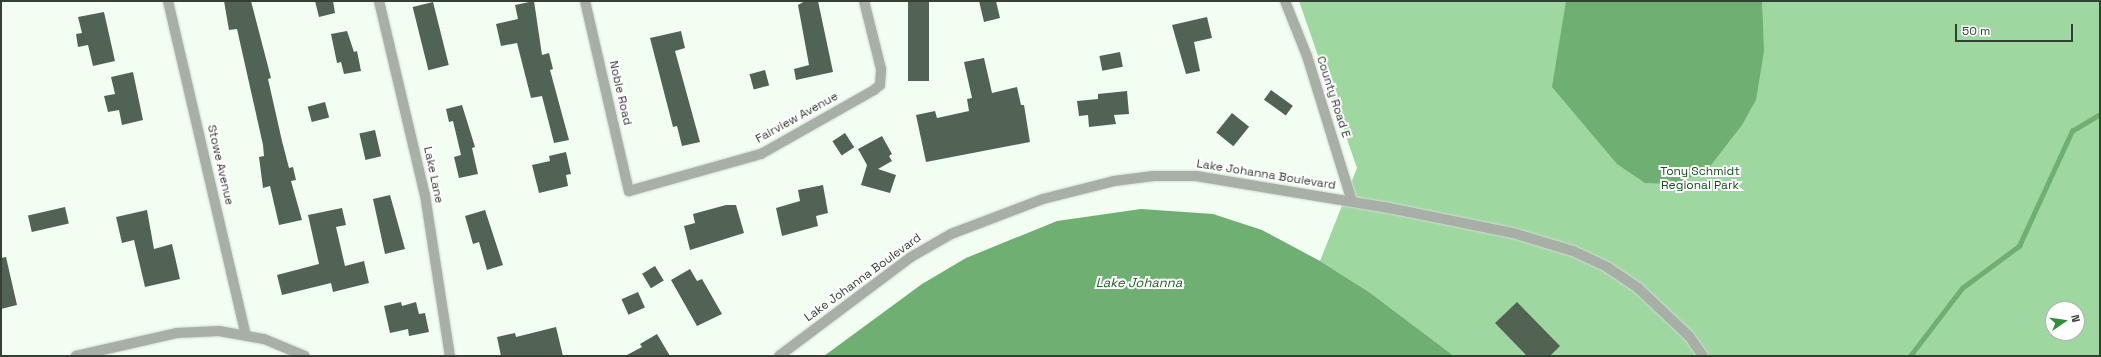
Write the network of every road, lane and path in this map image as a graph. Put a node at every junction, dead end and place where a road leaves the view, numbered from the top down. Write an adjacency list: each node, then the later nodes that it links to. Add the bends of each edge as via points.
1 (168, 1): 8 (street, Stowe Avenue)
2 (379, 1): 11 (street, Lake Lane, via 425,195)
3 (585, 1): 6 (street, Noble Road)
4 (864, 1): 6 (street, Fairview Avenue, via 881,69 880,85 761,154)
5 (1285, 1): 7 (street, County Road E, via 1306,56)
6 (630, 191)
7 (1352, 202): 12 (street, Lake Johanna Boulevard, via 1196,176 1154,176 1075,189 1008,210 951,234 911,257); 13 (street, Lake Johanna Boulevard, via 1514,233 1579,253 1607,267 1638,288 1689,336)
8 (246, 334): 9 (street, via 189,331); 10 (street)
9 (76, 356)
10 (305, 356)
11 (450, 356)
12 (779, 356)
13 (1703, 356)

